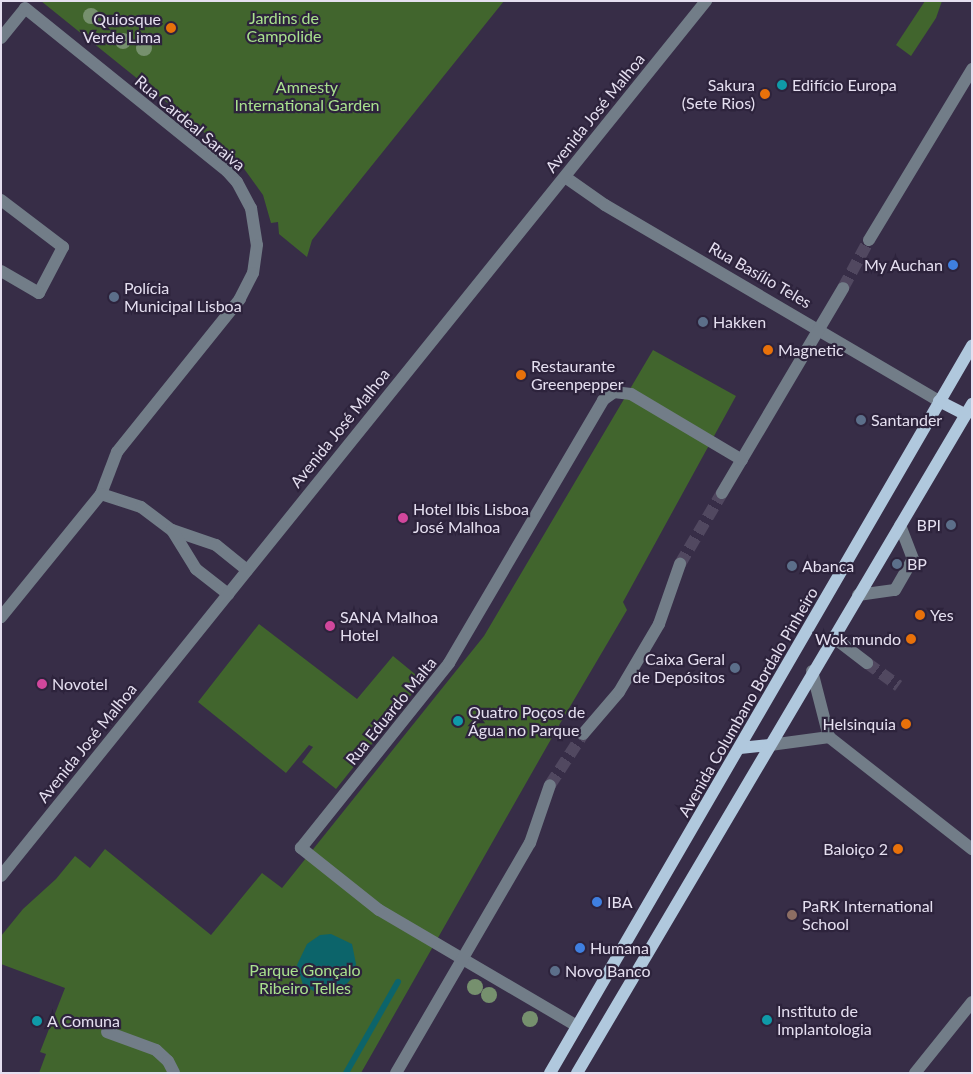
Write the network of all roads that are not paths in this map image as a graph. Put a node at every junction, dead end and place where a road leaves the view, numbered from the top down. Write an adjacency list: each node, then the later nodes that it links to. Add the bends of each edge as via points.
1 (706, 1): 4 (street, Avenida José Malhoa)
2 (1, 38): 15 (street, Rua Cardeal Saraiva, via 25,8 226,171 245,195 256,222 256,259 244,292 117,452)
3 (972, 69): 6 (street)
4 (565, 177): 9 (street, Rua Basílio Teles); 19 (street, Avenida José Malhoa)
5 (1, 200): 7 (street, via 63,247 39,293)
6 (869, 240)
7 (1, 271)
8 (843, 288): 9 (street)
9 (819, 329): 11 (street, Rua Basílio Teles); 13 (street)
10 (972, 346): 11 (main road, Avenida Columbano Bordalo Pinheiro)
11 (939, 401): 12 (main road); 29 (main road, Avenida Columbano Bordalo Pinheiro)
12 (969, 410): 16 (main road)
13 (742, 460): 14 (street); 33 (street, Rua Eduardo Malta, via 631,394 614,392 603,400 449,663 300,848 379,910 438,947)
14 (722, 493)
15 (100, 494): 17 (street, via 141,507); 22 (street, Rua Cardeal Saraiva)
16 (900, 525): 21 (main road); 21 (street, via 913,559 894,590)
17 (172, 530): 19 (street, via 216,546); 20 (street, via 196,569)
18 (680, 564): 26 (street, via 659,624 619,692)
19 (247, 570): 20 (street, Avenida José Malhoa)
20 (228, 594): 32 (street, Avenida José Malhoa)
21 (858, 595): 23 (main road)
22 (1, 617)
23 (833, 637): 24 (street); 25 (main road)
24 (867, 663)
25 (812, 671): 27 (street); 28 (main road)
26 (583, 734)
27 (829, 738): 28 (street); 31 (street)
28 (770, 745): 29 (main road); 40 (main road)
29 (740, 748): 35 (main road, Avenida Columbano Bordalo Pinheiro)
30 (550, 785): 33 (street, via 530,843)
31 (972, 849)
32 (1, 876)
33 (464, 958): 35 (street); 38 (street)
34 (972, 1002): 41 (street)
35 (577, 1026): 39 (main road, Avenida Columbano Bordalo Pinheiro)
36 (106, 1032): 37 (street, via 156,1050 168,1061)
37 (174, 1073)
38 (396, 1073)
39 (550, 1073)
40 (577, 1073)
41 (915, 1073)

